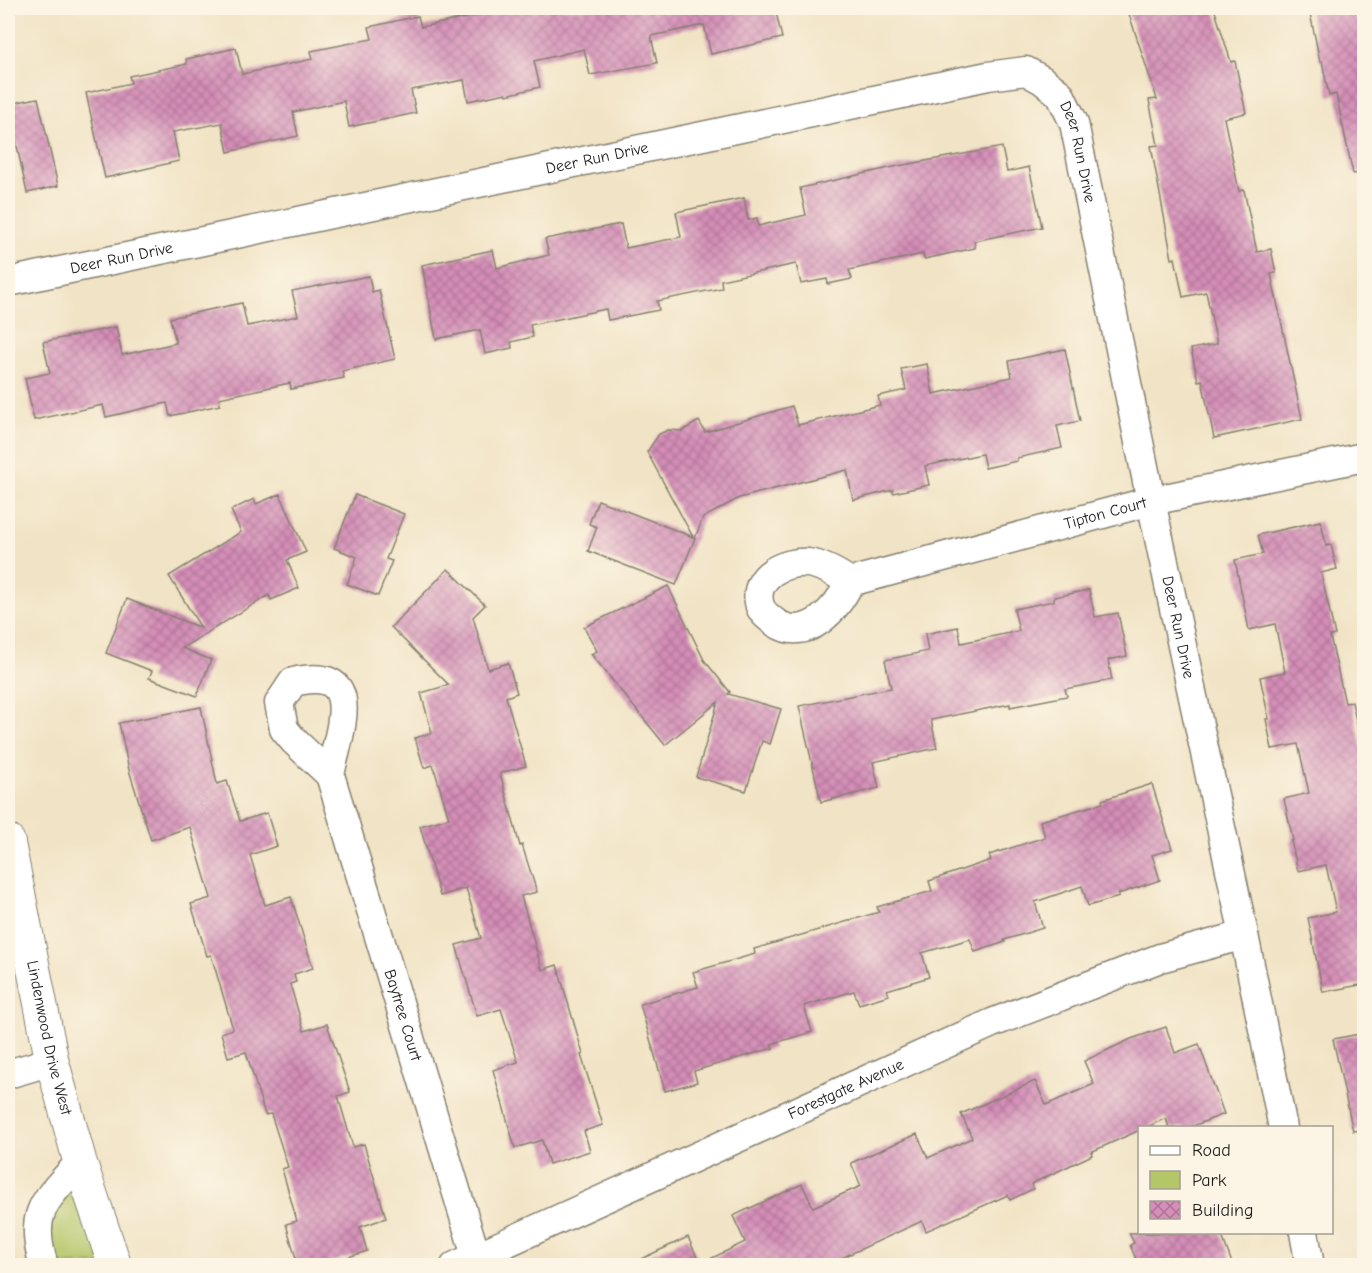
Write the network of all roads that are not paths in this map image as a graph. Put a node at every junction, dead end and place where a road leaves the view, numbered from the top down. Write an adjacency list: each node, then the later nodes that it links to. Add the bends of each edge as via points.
1 (8, 282): 3 (street, Deer Run Drive, via 977,78 1026,71 1060,94 1074,123)
2 (1365, 457): 3 (street, Tipton Court)
3 (1150, 501): 4 (street, Tipton Court); 7 (street, Deer Run Drive)
4 (850, 582)
5 (330, 775): 13 (street, Baytree Court)
6 (8, 841): 8 (street, Lindenwood Drive West)
7 (1244, 935): 10 (street, Deer Run Drive); 13 (street, Forestgate Avenue, via 1160,958 992,1023)
8 (52, 1061): 9 (street); 11 (street, Lindenwood Drive West)
9 (8, 1074)
10 (1283, 1126)
11 (80, 1162): 14 (street, via 46,1201 37,1225); 15 (street, Lindenwood Drive West)
12 (1304, 1234): 16 (street)
13 (465, 1261)
14 (44, 1266)
15 (115, 1266)
16 (1310, 1266)

